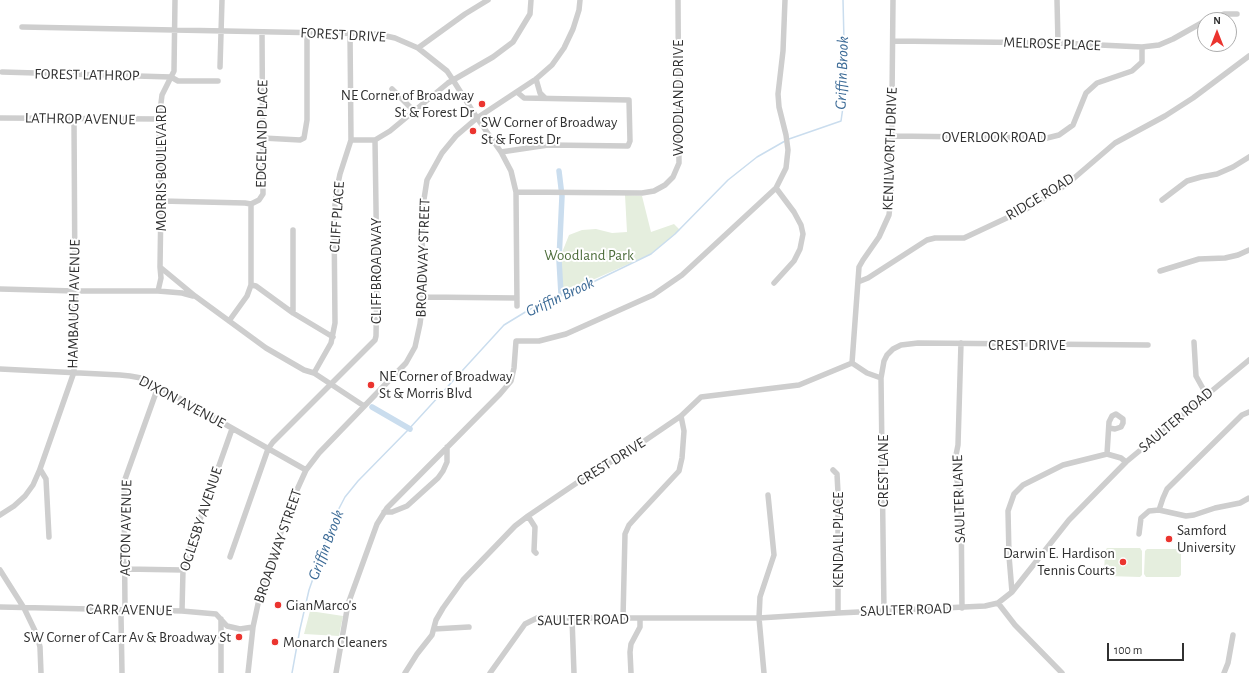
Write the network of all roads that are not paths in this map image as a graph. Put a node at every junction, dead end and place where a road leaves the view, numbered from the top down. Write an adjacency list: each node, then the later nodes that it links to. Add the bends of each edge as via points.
1 (175, 0): 12 (street, MORRIS BOULEVARD)
2 (222, 0): 13 (street)
3 (488, 0): 20 (street)
4 (531, 0): 26 (street, via 530,14 513,42)
5 (580, 0): 25 (street, BROADWAY STREET, via 574,29 564,48 552,65)
6 (678, 0): 43 (street, WOODLAND DRIVE, via 679,163 673,177 654,191 642,193)
7 (784, 0): 42 (street, via 783,51 778,94 787,145 786,168)
8 (892, 0): 17 (street, KENILWORTH DRIVE)
9 (1057, 0): 18 (street)
10 (1197, 26): 19 (street, MELROSE PLACE, via 1159,45)
11 (22, 27): 12 (street, FOREST DRIVE)
12 (176, 30): 13 (street, FOREST DRIVE); 24 (street, MORRIS BOULEVARD, via 174,71)
13 (222, 31): 14 (street, FOREST DRIVE); 22 (street)
14 (262, 32): 15 (street, FOREST DRIVE); 37 (street, EDGELAND PLACE)
15 (307, 32): 16 (street, FOREST DRIVE); 37 (street, via 304,138)
16 (350, 32): 20 (street, FOREST DRIVE, via 395,38); 38 (street, CLIFF PLACE)
17 (892, 41): 18 (street, MELROSE PLACE); 36 (street, KENILWORTH DRIVE)
18 (1058, 43): 19 (street, MELROSE PLACE)
19 (1142, 47): 36 (street, OVERLOOK ROAD, via 1142,62 1132,71 1096,83 1086,93 1072,125 1059,135 1047,138)
20 (418, 48): 26 (street, FOREST DRIVE, via 447,71)
21 (1249, 56): 51 (street, RIDGE ROAD, via 1193,98 1115,143 1066,186 1028,208 964,238 927,240)
22 (220, 67)
23 (2, 72): 24 (street, FOREST LATHROP)
24 (171, 77): 27 (street, FOREST LATHROP, via 178,81); 35 (street, MORRIS BOULEVARD, via 162,95)
25 (536, 79): 29 (street, BROADWAY STREET); 30 (street, via 540,93)
26 (454, 80): 31 (street); 33 (street, FOREST DRIVE)
27 (218, 81)
28 (392, 88): 31 (street)
29 (517, 92): 30 (street, via 524,98); 33 (street, BROADWAY STREET)
30 (545, 98): 40 (street, via 629,100 628,146 548,145)
31 (414, 111): 39 (street)
32 (0, 118): 34 (street, LATHROP AVENUE)
33 (477, 118): 40 (street, FOREST DRIVE); 58 (street, BROADWAY STREET, via 456,136 442,153 427,180 422,212)
34 (74, 119): 35 (street, LATHROP AVENUE); 55 (street, HAMBAUGH AVENUE)
35 (159, 119): 45 (street, MORRIS BOULEVARD)
36 (892, 136): 51 (street, KENILWORTH DRIVE, via 889,215 879,237 863,260)
37 (263, 138): 46 (street, EDGELAND PLACE, via 262,194 259,200)
38 (351, 140): 39 (street); 63 (street, CLIFF PLACE, via 336,193 335,323)
39 (375, 140): 74 (street, CLIFF BROADWAY, via 376,336 375,340)
40 (501, 152): 43 (street, FOREST DRIVE, via 511,171)
41 (1249, 157): 44 (street, via 1217,174 1187,181)
42 (776, 188): 52 (street, via 794,212 803,234 794,261); 82 (street, via 682,275 653,294 566,334 539,341 516,341 511,381)
43 (516, 192): 59 (street, FOREST DRIVE)
44 (1162, 200)
45 (161, 201): 46 (street); 49 (street, MORRIS BOULEVARD)
46 (251, 204): 53 (street, EDGELAND PLACE)
47 (293, 230): 61 (street)
48 (1249, 250): 50 (street, via 1225,258 1199,259)
49 (160, 267): 56 (street, MORRIS BOULEVARD); 57 (street)
50 (1160, 271)
51 (858, 282): 69 (street, KENILWORTH DRIVE)
52 (774, 283)
53 (252, 285): 61 (street); 62 (street, EDGELAND PLACE)
54 (0, 289): 55 (street)
55 (76, 291): 56 (street); 71 (street, HAMBAUGH AVENUE)
56 (158, 291): 57 (street)
57 (195, 296): 62 (street)
58 (423, 297): 59 (street); 77 (street, BROADWAY STREET, via 415,347 406,363)
59 (517, 298): 60 (street, FOREST DRIVE)
60 (517, 306)
61 (293, 313): 63 (street)
62 (229, 321): 72 (street, via 266,348)
63 (332, 337): 72 (street, CLIFF PLACE)
64 (1194, 342): 76 (street, via 1196,376)
65 (962, 343): 66 (street, CREST DRIVE); 67 (street, CREST DRIVE); 106 (street, SAULTER LANE, via 955,472 961,497)
66 (907, 344): 73 (street, CREST LANE, via 893,349 888,355 884,361)
67 (1148, 346)
68 (1249, 360): 76 (street, SAULTER ROAD)
69 (852, 363): 73 (street); 79 (street, CREST DRIVE, via 800,385 701,397)
70 (0, 369): 71 (street, DIXON AVENUE)
71 (74, 372): 75 (street, DIXON AVENUE, via 130,376 141,378); 86 (street, HAMBAUGH AVENUE)
72 (314, 374): 74 (street)
73 (881, 378): 109 (street, CREST LANE)
74 (330, 384): 77 (street); 83 (street, CLIFF BROADWAY)
75 (158, 387): 81 (street, DIXON AVENUE); 99 (street, ACTON AVENUE, via 124,482)
76 (1206, 394): 85 (street, SAULTER ROAD)
77 (364, 406): 87 (street, BROADWAY STREET)
78 (1249, 412): 91 (street, via 1242,415 1167,489)
79 (681, 416): 94 (street, CREST DRIVE); 112 (street, via 684,431 679,471 629,525 625,534)
80 (1110, 428): 84 (street, via 1121,427 1123,419 1116,414 1112,416 1110,422)
81 (232, 429): 83 (street, DIXON AVENUE); 101 (street, OGLESBY AVENUE)
82 (448, 447): 92 (street); 92 (street, via 447,462 438,478 407,506 392,512)
83 (268, 449): 87 (street, DIXON AVENUE); 98 (street)
84 (1107, 454): 85 (street); 102 (street, via 1063,466 1024,484 1014,494 1008,511)
85 (1126, 462): 102 (street, SAULTER ROAD, via 1070,520)
86 (40, 469): 93 (street, HAMBAUGH AVENUE, via 25,496); 96 (street, via 46,480)
87 (306, 470): 116 (street, BROADWAY STREET, via 291,503 261,590)
88 (833, 470): 110 (street, KENDALL PLACE, via 837,474 838,493)
89 (768, 495): 113 (street, via 774,555 760,596)
90 (1249, 498): 91 (street, via 1240,504 1194,515 1186,516)
91 (1159, 510): 95 (street, via 1149,511 1143,515 1139,522)
92 (384, 512): 124 (street, via 377,524 348,604)
93 (1, 513)
94 (528, 516): 97 (street, via 535,527); 118 (street, CREST DRIVE, via 463,580 443,608)
95 (1139, 534)
96 (49, 537)
97 (536, 553)
98 (230, 557)
99 (125, 569): 101 (street); 107 (street, ACTON AVENUE)
100 (0, 570): 105 (street)
101 (183, 570): 108 (street, OGLESBY AVENUE)
102 (1012, 592): 103 (street, SAULTER ROAD)
103 (998, 603): 106 (street, SAULTER ROAD); 130 (street, via 1015,625)
104 (0, 607): 105 (street, CARR AVENUE)
105 (24, 608): 107 (street, CARR AVENUE); 120 (street, via 37,635)
106 (962, 608): 109 (street, SAULTER ROAD)
107 (125, 610): 108 (street, CARR AVENUE); 121 (street, ACTON AVENUE, via 121,615)
108 (182, 611): 114 (street, CARR AVENUE, via 216,614)
109 (884, 611): 110 (street, SAULTER ROAD)
110 (838, 613): 113 (street, SAULTER ROAD)
111 (572, 618): 112 (street, SAULTER ROAD); 126 (street, SAULTER ROAD, via 538,618 524,624); 127 (street)
112 (623, 618): 115 (street, SAULTER ROAD)
113 (759, 618): 115 (street, SAULTER ROAD); 129 (street)
114 (221, 619): 116 (street, CARR AVENUE, via 227,626 240,629); 122 (street)
115 (640, 619): 128 (street, via 640,627 631,644)
116 (253, 627): 123 (street, BROADWAY STREET)
117 (469, 627): 118 (street)
118 (434, 629): 125 (street, CREST DRIVE)
119 (1233, 635): 131 (street)
120 (41, 673)
121 (122, 673)
122 (221, 673)
123 (248, 673)
124 (336, 673)
125 (405, 673)
126 (490, 673)
127 (574, 673)
128 (632, 673)
129 (764, 673)
130 (1062, 673)
131 (1224, 673)

